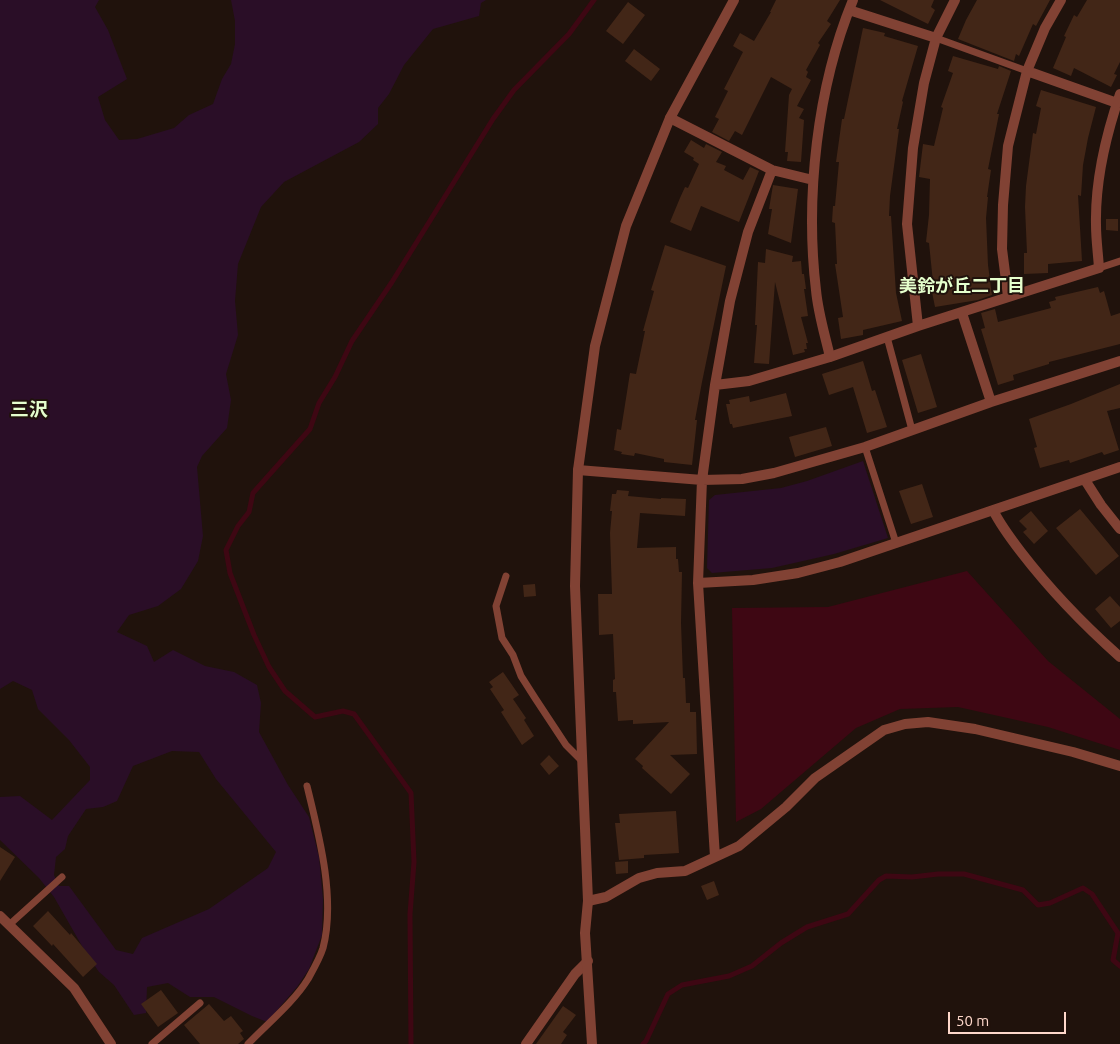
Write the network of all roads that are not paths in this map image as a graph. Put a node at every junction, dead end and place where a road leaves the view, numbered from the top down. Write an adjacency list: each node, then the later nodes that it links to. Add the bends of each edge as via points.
1 (734, 0): 8 (street)
2 (955, 0): 5 (street)
3 (1061, 0): 6 (street)
4 (851, 5): 5 (street); 10 (street, via 835,50)
5 (936, 38): 6 (lane); 15 (street, via 924,83 913,148 907,224)
6 (1027, 71): 7 (street); 13 (street, via 1008,146 1003,205 1002,249)
7 (1118, 99): 12 (street, via 1099,180 1096,223)
8 (670, 118): 9 (street); 24 (street, via 626,226 595,346)
9 (772, 170): 10 (street); 19 (street, via 748,232 732,292)
10 (813, 180): 17 (street, via 816,291)
11 (1120, 261): 12 (lane)
12 (1099, 268): 13 (street)
13 (1008, 296): 14 (street)
14 (962, 313): 15 (street); 20 (street)
15 (918, 326): 16 (street)
16 (887, 337): 17 (street); 21 (lane)
17 (830, 357): 19 (street, via 749,381)
18 (1120, 361): 20 (street)
19 (715, 385): 25 (street)
20 (991, 402): 21 (street)
21 (912, 430): 22 (street)
22 (865, 446): 25 (street, via 774,473 742,479); 29 (lane)
23 (1120, 467): 26 (street)
24 (578, 470): 25 (street); 33 (street, via 575,586)
25 (702, 480): 31 (street)
26 (1085, 480): 27 (street); 28 (street)
27 (994, 510): 29 (street); 32 (street, via 1000,524 1036,571 1084,625)
28 (1120, 529)
29 (896, 543): 31 (street, via 798,573)
30 (506, 576): 33 (lane, via 496,606 502,638 534,698 566,745)
31 (698, 583): 36 (street)
32 (1120, 657)
33 (582, 761): 38 (street)
34 (1120, 766): 36 (street, via 975,729 928,722 904,724 884,730 815,778 739,846)
35 (307, 786): 45 (lane, via 318,829 328,914 322,950 307,981)
36 (714, 858): 38 (street, via 685,871 639,878 606,897)
37 (62, 877): 40 (lane)
38 (588, 901): 41 (street, via 585,933)
39 (0, 916): 40 (street)
40 (9, 924): 43 (street, via 74,988)
41 (588, 961): 46 (street, via 575,974); 47 (street)
42 (200, 1004): 44 (lane)
43 (111, 1044)
44 (152, 1044)
45 (248, 1044)
46 (526, 1044)
47 (592, 1044)

